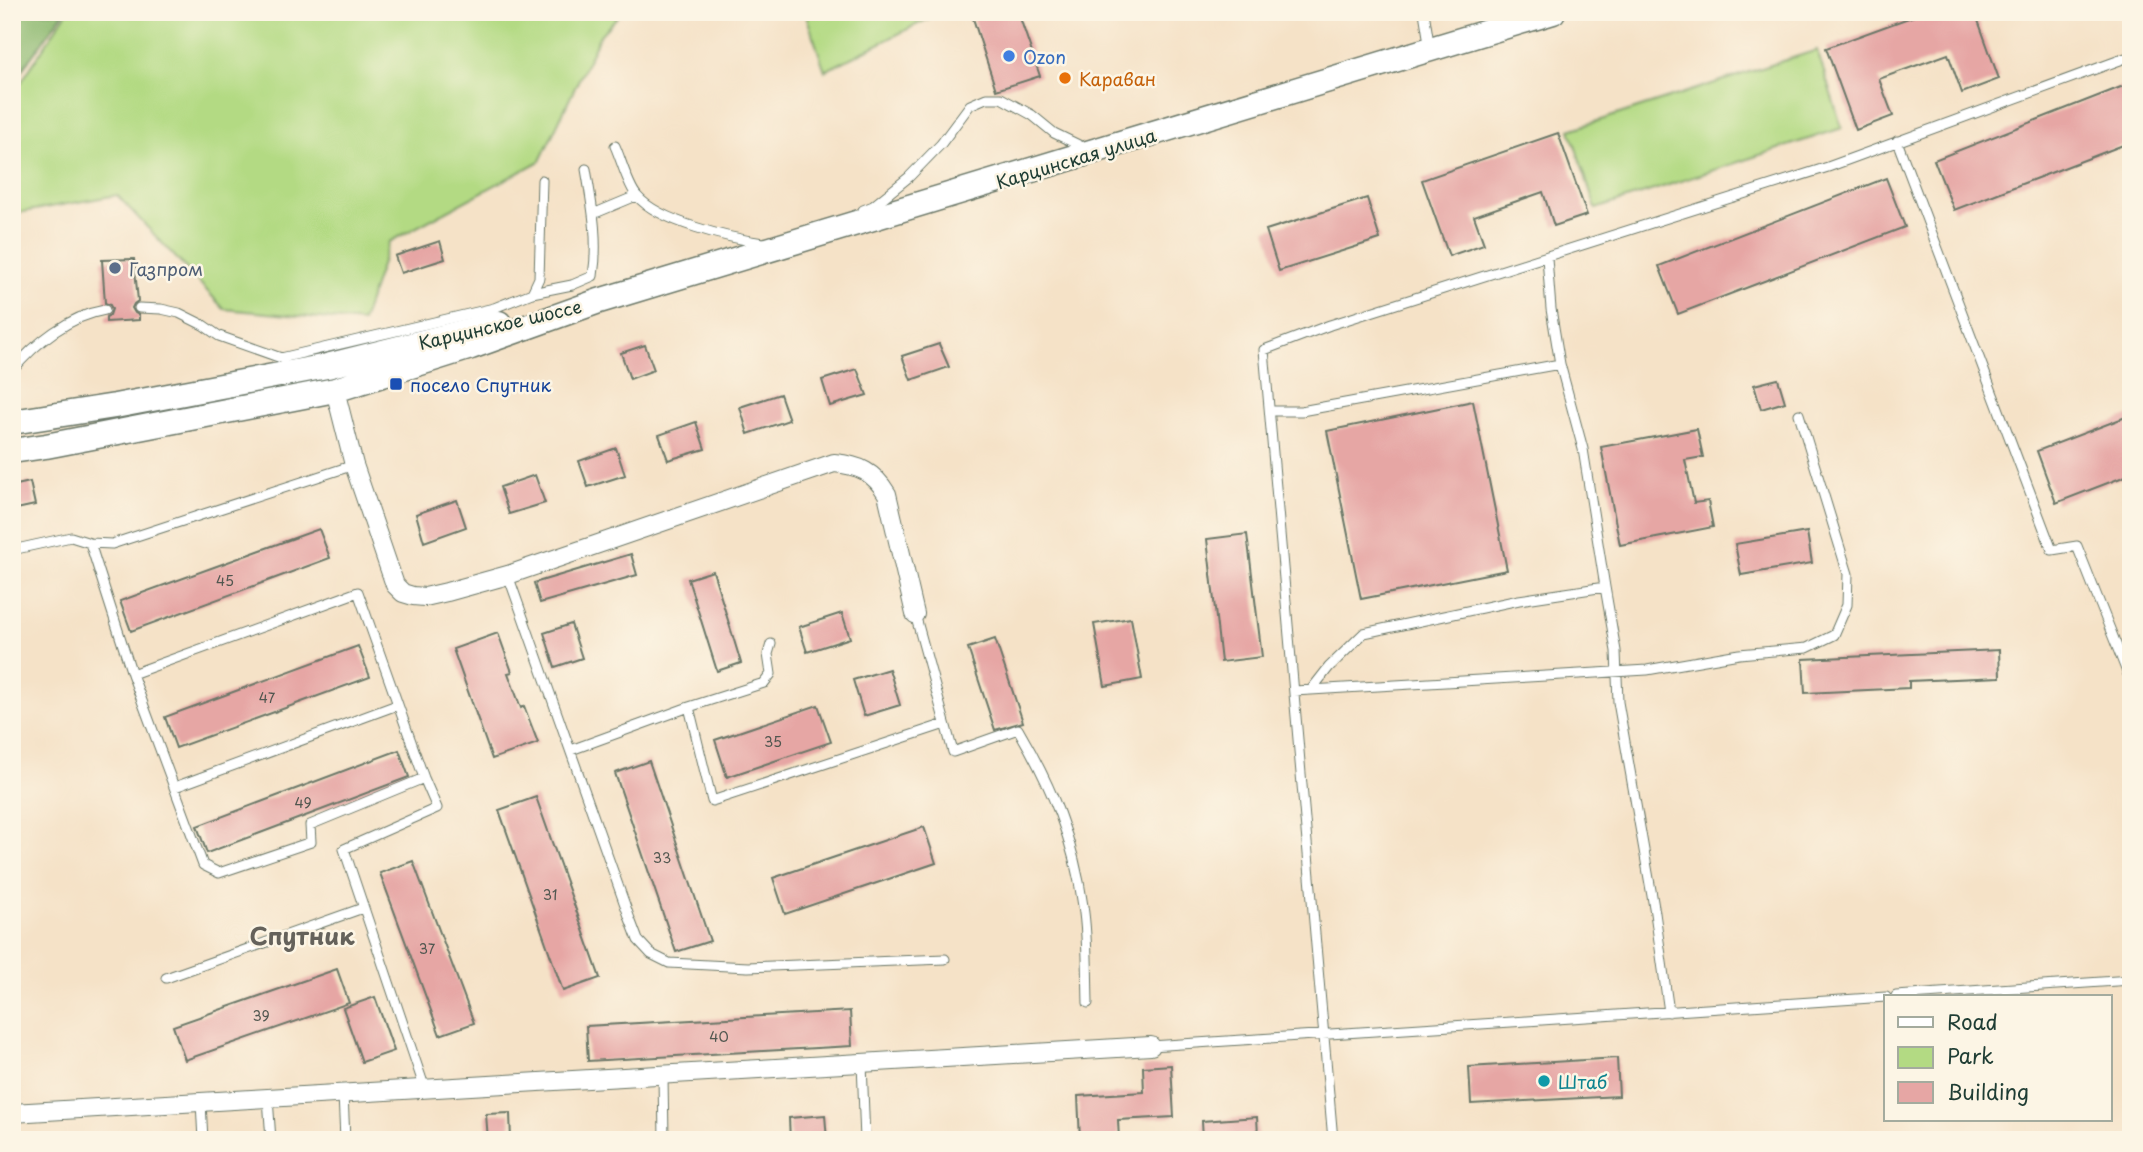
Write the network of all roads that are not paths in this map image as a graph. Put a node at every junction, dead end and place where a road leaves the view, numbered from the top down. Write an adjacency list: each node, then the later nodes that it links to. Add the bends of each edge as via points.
1 (1424, 12): 3 (lane)
2 (1553, 12): 3 (main road, Карцинская улица)
3 (1430, 50): 7 (main road, Карцинская улица)
4 (2131, 56): 5 (lane)
5 (1897, 141): 13 (lane); 36 (lane, via 2052,550 2077,546)
6 (615, 146): 10 (lane)
7 (1094, 152): 12 (main road, Карцинская улица); 12 (lane, via 1054,133 1001,98 986,98 970,105 909,177 873,206)
8 (586, 169): 11 (lane)
9 (542, 180): 14 (lane, via 539,278)
10 (636, 196): 11 (lane); 12 (lane, via 690,225 735,239)
11 (593, 214): 14 (lane, via 593,276)
12 (786, 246): 15 (main road, Карцинская улица)
13 (1547, 258): 19 (lane); 23 (lane, via 1264,350)
14 (531, 293): 18 (lane, via 495,308)
15 (599, 301): 20 (main road, Карцинское шоссе); 22 (main road, Карцинское шоссе)
16 (139, 308): 18 (lane, via 180,313 219,335)
17 (105, 310): 21 (lane, via 72,321 37,345)
18 (281, 358): 20 (lane, via 300,365)
19 (1560, 364): 23 (lane, via 1301,411); 31 (lane, via 1583,449)
20 (327, 366): 22 (main road); 25 (main road, Карцинское шоссе)
21 (12, 371)
22 (335, 390): 26 (main road, Карцинское шоссе); 27 (street)
23 (1270, 411): 38 (lane)
24 (1799, 414): 34 (lane, via 1848,574 1847,606 1833,635 1807,648)
25 (12, 422)
26 (12, 451)
27 (354, 465): 28 (lane, via 112,544); 30 (street, via 395,585 403,593 425,597)
28 (90, 543): 29 (lane, via 71,537); 35 (lane)
29 (12, 550)
30 (508, 575): 32 (street, via 834,463 846,464 867,470 887,494); 42 (lane)
31 (1605, 587): 34 (lane); 37 (lane, via 1364,633)
32 (915, 614): 41 (lane)
33 (771, 644): 40 (lane, via 771,674 764,683)
34 (1617, 671): 37 (lane); 52 (lane, via 1618,702)
35 (132, 674): 39 (lane, via 358,592); 44 (lane)
36 (2131, 682)
37 (1311, 690): 38 (lane)
38 (1294, 691): 53 (lane)
39 (397, 705): 43 (lane); 44 (lane)
40 (689, 707): 41 (lane, via 712,801); 42 (lane)
41 (944, 724): 51 (lane, via 953,752 1018,729 1042,769 1068,834 1083,906)
42 (571, 750): 46 (lane, via 638,940 651,954 669,963 748,967)
43 (424, 778): 44 (lane, via 310,825 311,842 219,873 204,865); 45 (lane, via 437,808 344,849)
44 (175, 788)
45 (363, 908): 47 (lane); 57 (lane)
46 (944, 960)
47 (166, 978)
48 (2131, 980): 49 (lane)
49 (1910, 995)
50 (1884, 997): 52 (lane)
51 (1088, 1003)
52 (1669, 1012): 53 (lane)
53 (1326, 1036): 54 (lane); 67 (lane)
54 (1150, 1046): 55 (street)
55 (862, 1063): 56 (street); 66 (lane)
56 (663, 1075): 57 (street); 65 (lane)
57 (425, 1089): 58 (street)
58 (343, 1094): 59 (street); 64 (lane)
59 (268, 1098): 60 (street); 63 (lane)
60 (201, 1102): 61 (street); 62 (lane)
61 (12, 1113)
62 (203, 1140)
63 (271, 1140)
64 (345, 1140)
65 (664, 1140)
66 (865, 1140)
67 (1333, 1140)

